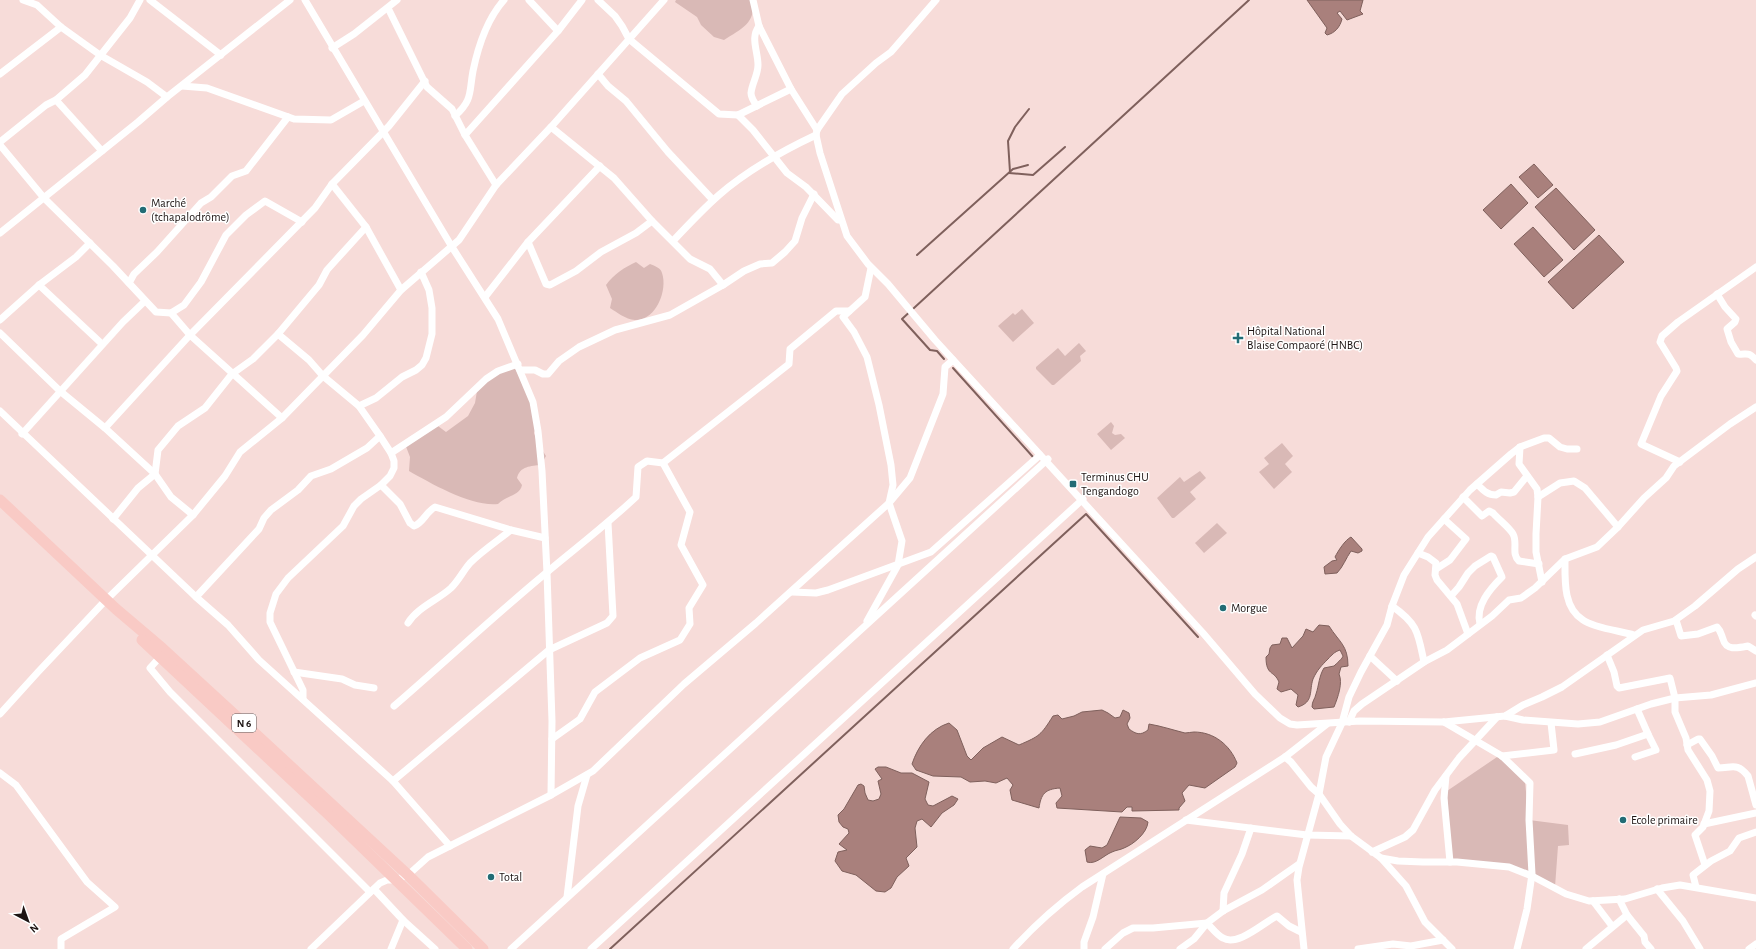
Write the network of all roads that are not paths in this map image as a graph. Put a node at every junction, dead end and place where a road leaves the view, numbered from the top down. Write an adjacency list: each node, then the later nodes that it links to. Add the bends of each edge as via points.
1 (23, 0): 17 (street, via 37,5)
2 (140, 0): 22 (street, via 130,18)
3 (150, 0): 23 (street)
4 (290, 0): 23 (street)
5 (305, 0): 21 (street)
6 (397, 0): 14 (street)
7 (504, 0): 34 (street, via 487,28 473,71 470,96 464,108)
8 (529, 0): 19 (street)
9 (582, 0): 19 (street)
10 (598, 0): 15 (street)
11 (664, 0): 18 (street)
12 (753, 0): 16 (street)
13 (936, 0): 38 (street, via 891,52 842,94)
14 (388, 8): 21 (street); 26 (street)
15 (622, 26): 18 (street); 20 (street)
16 (759, 26): 28 (street); 32 (street, via 754,36 757,76 751,94)
17 (61, 27): 22 (street); 24 (street)
18 (638, 30): 20 (street)
19 (558, 31): 39 (street)
20 (629, 39): 25 (street); 33 (street, via 719,114)
21 (332, 48): 31 (street)
22 (100, 55): 29 (street, via 148,82); 30 (street, via 85,75)
23 (221, 55): 27 (street)
24 (0, 74)
25 (598, 74): 36 (street); 48 (street, via 626,101)
26 (425, 81): 34 (street, via 431,92 448,104); 37 (street)
27 (182, 86): 29 (street); 35 (street, via 207,88)
28 (791, 89): 32 (street); 38 (street)
29 (167, 97): 41 (street)
30 (56, 100): 40 (street, via 46,105); 41 (street)
31 (364, 101): 35 (street, via 331,120); 37 (street)
32 (757, 106): 33 (street)
33 (738, 115): 42 (street, via 753,130)
34 (455, 116): 39 (street)
35 (288, 117): 61 (street, via 246,171 232,176 211,197 200,203 134,274)
36 (551, 127): 43 (street); 45 (street)
37 (383, 132): 44 (street); 57 (street)
38 (816, 132): 42 (street); 49 (street)
39 (464, 135): 45 (street)
40 (0, 146): 47 (street)
41 (102, 151): 47 (street)
42 (773, 158): 46 (street, via 787,174); 48 (street, via 736,181)
43 (600, 166): 50 (street); 55 (street)
44 (332, 184): 51 (street); 52 (street)
45 (496, 185): 57 (street, via 463,235)
46 (814, 194): 49 (street, via 838,220); 63 (street, via 802,218 795,241 785,252 772,263 760,264 744,271)
47 (44, 198): 53 (street); 56 (street)
48 (712, 200): 54 (street)
49 (841, 220): 59 (street, via 847,236)
50 (652, 221): 54 (street); 55 (street, via 601,252 576,272 550,285 546,284)
51 (302, 222): 69 (street, via 265,201 226,235 201,282 184,305); 73 (street)
52 (366, 228): 64 (street); 72 (street, via 327,270 319,285)
53 (0, 233)
54 (673, 241): 63 (street, via 690,260 710,269)
55 (528, 242): 66 (street)
56 (90, 243): 61 (street); 62 (street)
57 (452, 247): 60 (street); 66 (street)
58 (1756, 267): 65 (street)
59 (871, 268): 68 (street, via 865,297); 75 (street, via 888,284)
60 (421, 272): 64 (street); 81 (street, via 429,290 432,308 432,334 426,358 416,370 402,377 376,398)
61 (129, 283): 67 (street)
62 (39, 285): 70 (street); 74 (street)
63 (723, 285): 77 (street, via 670,315 615,330 579,347 559,361 548,374)
64 (401, 290): 79 (street, via 363,335)
65 (1717, 294): 76 (street, via 1736,318 1736,322 1727,328 1738,354 1752,355); 93 (street, via 1678,322 1662,336 1660,342 1676,371 1661,396 1641,444)
66 (485, 297): 77 (street, via 498,318)
67 (145, 301): 69 (street, via 156,312); 74 (street)
68 (849, 311): 94 (street, via 836,311 790,349 789,364); 103 (street, via 844,316 867,357 880,405 893,485)
69 (171, 313): 73 (street)
70 (0, 320)
71 (0, 333): 80 (street)
72 (278, 334): 78 (street, via 253,359); 79 (street, via 309,360)
73 (190, 335): 78 (street); 85 (street)
74 (102, 344): 80 (street)
75 (953, 360): 91 (street); 103 (street, via 945,367 943,394 910,478)
76 (1756, 360)
77 (519, 367): 90 (street, via 498,371 486,379 446,417); 111 (street, via 532,402 538,431)
78 (232, 374): 84 (street); 95 (street, via 205,408 178,426 158,450)
79 (323, 376): 81 (street); 84 (street)
80 (60, 391): 85 (street); 86 (street)
81 (359, 406): 87 (street)
82 (1756, 407): 93 (street, via 1726,426)
83 (0, 411): 86 (street)
84 (282, 418): 105 (street, via 240,452 225,476)
85 (104, 428): 95 (street)
86 (22, 434): 106 (street)
87 (380, 436): 90 (street); 123 (street, via 367,448 331,469 311,476 298,490 271,510 259,529)
88 (1520, 448): 89 (street, via 1549,438 1560,447); 96 (street, via 1520,464); 97 (street)
89 (1577, 449)
90 (391, 453): 98 (street, via 394,468)
91 (1040, 455): 92 (street); 117 (street, via 938,547)
92 (1047, 460): 101 (street); 129 (street)
93 (1680, 462): 109 (street)
94 (663, 463): 108 (street, via 647,461 638,467 636,497); 154 (street, via 690,512 681,545 703,585 689,608 690,624 680,640 640,658 595,692 580,719)
95 (155, 474): 105 (street, via 171,496); 106 (street, via 138,488)
96 (1527, 476): 97 (street, via 1514,492 1510,493 1491,495); 100 (street, via 1537,489)
97 (1477, 484): 99 (street)
98 (381, 485): 110 (street, via 400,504 410,524 414,526 435,507); 138 (street, via 354,506 342,526 288,578 276,594 270,622)
99 (1463, 497): 107 (street); 116 (street, via 1482,516 1489,511 1493,513 1513,534 1515,554 1519,561)
100 (1538, 497): 109 (street, via 1560,483 1574,481 1585,488); 116 (street, via 1536,534)
101 (1082, 499): 152 (street, via 1274,712 1290,724); 207 (street)
102 (0, 500): 124 (main road, N 6)
103 (889, 503): 117 (street, via 902,541); 121 (street)
104 (0, 508): 124 (main road, N 6)
105 (193, 515): 113 (street)
106 (113, 519): 113 (street)
107 (1444, 519): 112 (street); 118 (street, via 1466,539 1450,560)
108 (608, 523): 119 (street); 132 (street, via 613,616 607,624)
109 (1618, 527): 115 (street, via 1597,547)
110 (511, 530): 111 (street); 127 (street, via 479,555 451,588 423,608)
111 (545, 538): 119 (street)
112 (1418, 553): 118 (street, via 1434,560); 125 (street, via 1404,575)
113 (152, 556): 123 (street); 124 (street)
114 (1756, 557): 126 (street)
115 (1565, 560): 120 (street); 131 (street, via 1564,586 1574,612 1583,620)
116 (1539, 564): 120 (street)
117 (898, 565): 121 (street, via 828,590 816,593); 129 (street)
118 (1436, 570): 122 (street, via 1437,580)
119 (547, 573): 132 (street); 144 (street)
120 (1542, 582): 128 (street, via 1521,598 1509,600)
121 (792, 592): 162 (street, via 684,684)
122 (1451, 596): 128 (street, via 1475,566 1493,557 1502,577 1488,591 1478,614); 130 (street, via 1459,608)
123 (196, 598): 143 (street, via 228,625 259,660)
124 (104, 601): 136 (main road, N 6); 146 (street); 182 (main road, N 6, via 241,720)
125 (1392, 606): 135 (street, via 1387,625); 137 (street, via 1412,622 1420,637)
126 (1676, 620): 131 (street); 133 (street, via 1681,636 1698,634 1717,627 1728,647 1748,646)
127 (408, 623)
128 (1480, 624): 130 (street)
129 (864, 626): 188 (street)
130 (1468, 634): 137 (street, via 1447,650)
131 (1634, 635): 134 (street)
132 (549, 650): 154 (street); 164 (street)
133 (1756, 651)
134 (1607, 655): 142 (street, via 1619,688 1669,678); 148 (street, via 1562,687)
135 (1370, 656): 139 (street); 149 (street, via 1349,696)
136 (160, 657): 184 (main road, N 6); 187 (street, via 150,668 170,692)
137 (1424, 662): 139 (street)
138 (294, 672): 141 (street, via 342,679 355,685); 143 (street, via 305,695)
139 (1397, 681): 149 (street, via 1354,711)
140 (1756, 683): 142 (street, via 1711,695)
141 (374, 688)
142 (1675, 698): 145 (street); 156 (street, via 1675,712)
143 (303, 699): 164 (street)
144 (394, 706)
145 (1637, 709): 151 (street, via 1600,722); 153 (street)
146 (0, 714)
147 (1497, 716): 148 (street); 150 (street); 155 (street)
148 (1506, 716): 151 (street)
149 (1345, 722): 150 (street); 152 (street); 165 (street, via 1326,757)
150 (1444, 722): 155 (street)
151 (1551, 723): 158 (street, via 1554,750)
152 (1327, 724): 159 (street)
153 (1648, 734): 157 (street, via 1616,745); 160 (street, via 1655,751)
154 (552, 739): 166 (street)
155 (1475, 740): 158 (street); 163 (street)
156 (1687, 745): 167 (street, via 1698,738 1718,768 1732,765 1746,773); 170 (street, via 1707,780 1710,791 1709,811)
157 (1576, 754)
158 (1502, 756): 183 (street, via 1530,782)
159 (1285, 757): 165 (street); 169 (street)
160 (1635, 757)
161 (0, 773): 200 (street, via 16,785 87,882 115,907 61,938)
162 (587, 774): 166 (street); 188 (street, via 574,826)
163 (1446, 776): 176 (street, via 1435,790 1413,830 1405,837); 178 (street, via 1444,798)
164 (393, 781): 175 (street)
165 (1319, 794): 173 (street); 174 (street)
166 (551, 795): 175 (street)
167 (1756, 805)
168 (1756, 813): 170 (street)
169 (1186, 820): 171 (street); 181 (street)
170 (1704, 824): 180 (street, via 1695,836)
171 (1251, 828): 173 (street); 192 (street, via 1224,893)
172 (1756, 832): 180 (street, via 1739,838 1730,851)
173 (1307, 835): 174 (street); 179 (street)
174 (1351, 836): 176 (street)
175 (450, 846): 182 (street, via 428,857)
176 (1372, 852): 177 (street)
177 (1381, 858): 178 (street); 198 (street, via 1406,886 1425,922)
178 (1450, 862): 183 (street, via 1509,867)
179 (1299, 864): 192 (street, via 1262,890); 197 (street, via 1297,880)
180 (1705, 865): 185 (street, via 1693,875)
181 (1103, 874): 208 (street, via 1059,904); 209 (street)
182 (408, 875): 184 (street); 205 (main road, N 6)
183 (1532, 876): 191 (street, via 1566,894); 215 (street)
184 (395, 880): 187 (street, via 380,883); 204 (main road, N 6)
185 (1696, 887): 186 (street, via 1676,885); 189 (street)
186 (1657, 889): 190 (street); 218 (street, via 1683,921)
187 (372, 890): 194 (street); 201 (street)
188 (567, 897): 206 (street)
189 (1756, 898)
190 (1619, 900): 191 (street); 193 (street)
191 (1593, 901): 196 (street)
192 (1223, 911): 195 (street)
193 (1627, 915): 196 (street); 217 (street, via 1642,932 1645,942)
194 (403, 920): 202 (street); 203 (street)
195 (1207, 923): 197 (street, via 1222,938 1231,940 1249,934 1277,916); 210 (street, via 1133,928); 211 (street, via 1194,939)
196 (1612, 926): 216 (street)
197 (1301, 932): 212 (street)
198 (1443, 940): 213 (street, via 1411,946 1393,944); 214 (street)
199 (1756, 944): 219 (street)
200 (61, 949)
201 (312, 949)
202 (390, 949)
203 (435, 949)
204 (467, 949)
205 (483, 949)
206 (511, 949)
207 (591, 949)
208 (1013, 949)
209 (1084, 949)
210 (1105, 949)
211 (1180, 949)
212 (1304, 949)
213 (1358, 949)
214 (1452, 949)
215 (1517, 949)
216 (1586, 949)
217 (1651, 949)
218 (1700, 949)
219 (1750, 949)

